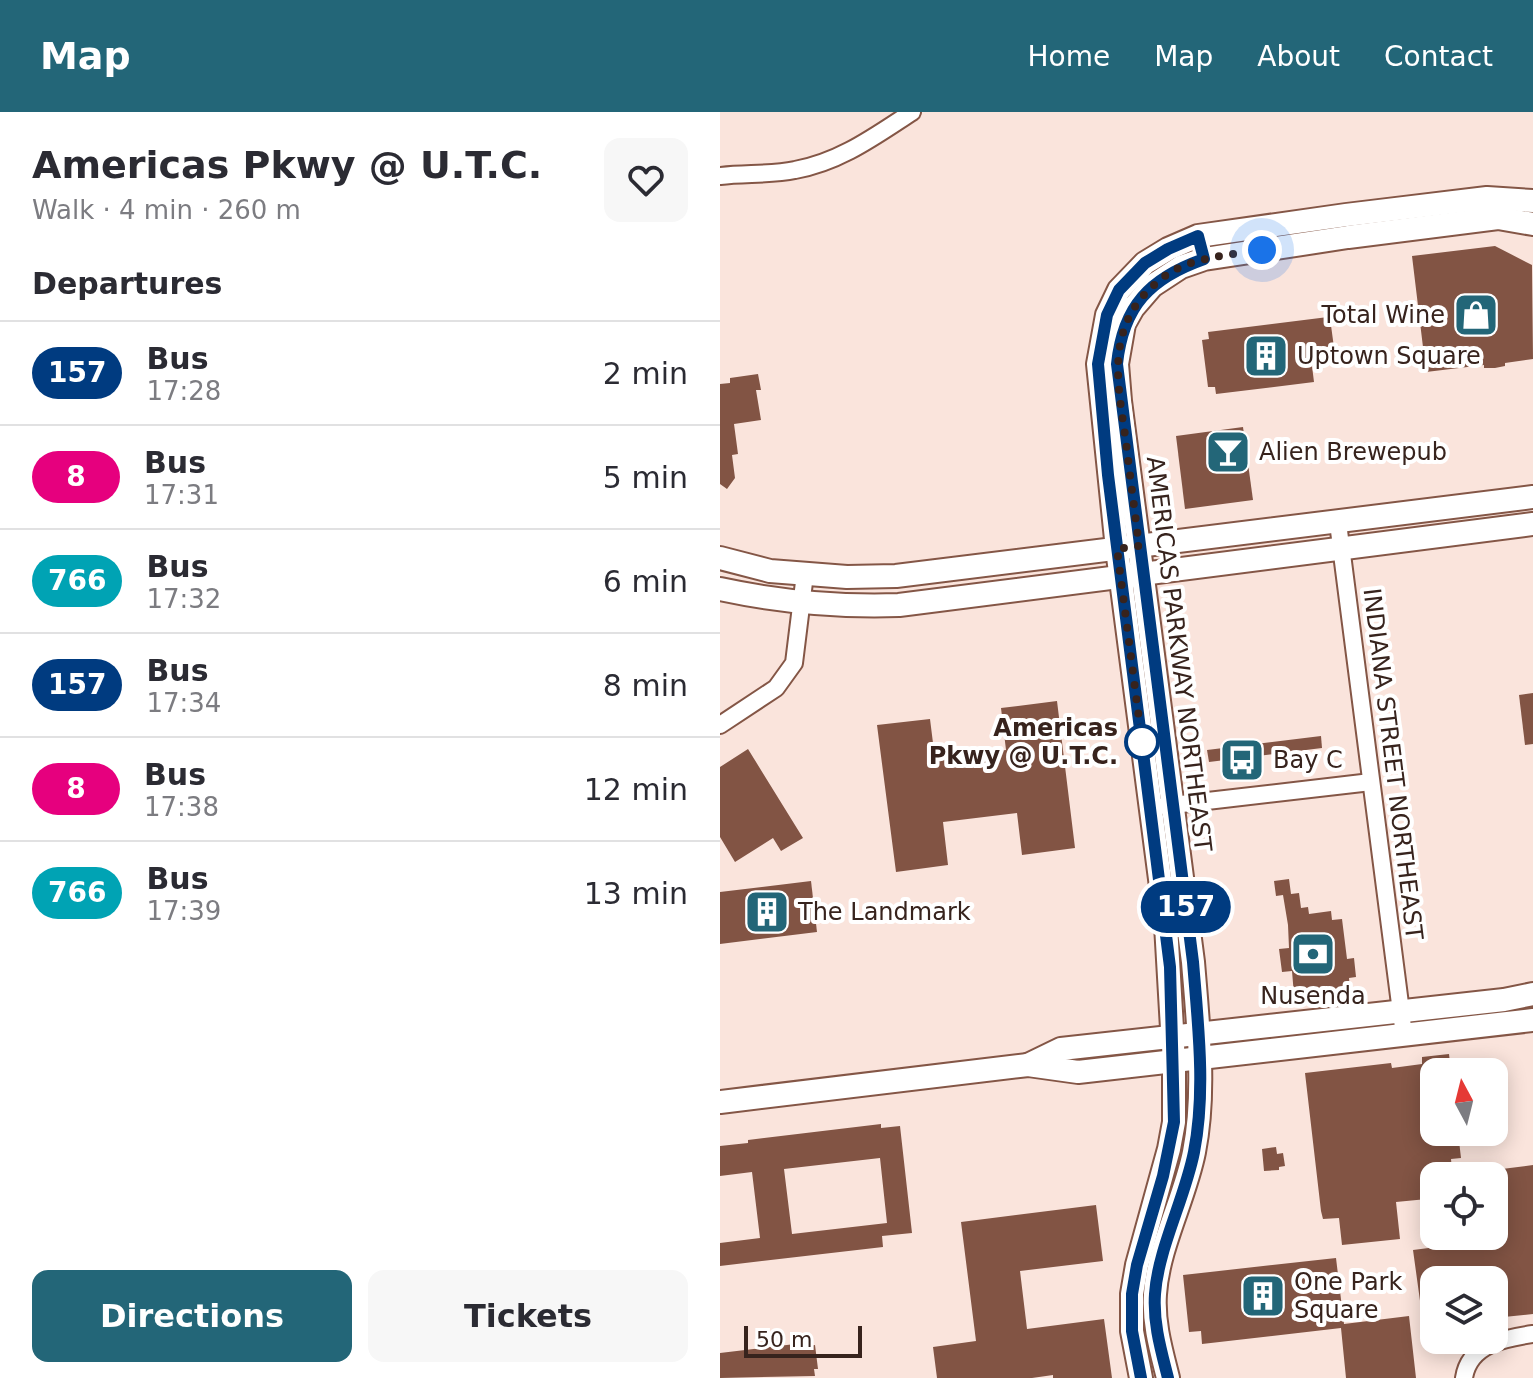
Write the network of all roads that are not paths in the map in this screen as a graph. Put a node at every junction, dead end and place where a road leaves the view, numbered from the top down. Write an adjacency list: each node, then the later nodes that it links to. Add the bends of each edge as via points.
1 (912, 112): 2 (street, via 826,162 793,171)
2 (720, 176)
3 (1533, 201): 5 (street, via 1487,198)
4 (1533, 224): 5 (street, via 1498,218)
5 (1347, 226): 9 (street, AMERICAS PARKWAY NORTHEAST, via 1181,267 1152,286 1133,308 1124,324 1117,364); 9 (street, AMERICAS PARKWAY NORTHEAST, via 1198,236 1168,249 1119,290 1098,364)
6 (1533, 497): 7 (street)
7 (1338, 523): 9 (street); 10 (street, INDIANA STREET NORTHEAST)
8 (1533, 524): 10 (street)
9 (1128, 548): 12 (street, via 896,576); 13 (street, AMERICAS PARKWAY NORTHEAST); 14 (street, AMERICAS PARKWAY NORTHEAST)
10 (1341, 549): 13 (street); 18 (street, INDIANA STREET NORTHEAST)
11 (720, 558): 12 (street)
12 (805, 574): 16 (street)
13 (1143, 576): 14 (street); 19 (street, AMERICAS PARKWAY NORTHEAST)
14 (1120, 578): 16 (street, via 899,605); 19 (street, AMERICAS PARKWAY NORTHEAST)
15 (720, 589): 16 (street)
16 (801, 602): 17 (street, via 794,663 776,688)
17 (720, 725)
18 (1371, 782): 19 (street); 21 (street, INDIANA STREET NORTHEAST)
19 (1162, 806): 23 (street, AMERICAS PARKWAY NORTHEAST, via 1193,962); 25 (street, AMERICAS PARKWAY NORTHEAST)
20 (1533, 994): 21 (street)
21 (1401, 1011): 23 (street); 24 (street, INDIANA STREET NORTHEAST)
22 (1533, 1020): 24 (street)
23 (1198, 1033): 25 (street); 26 (street, AMERICAS PARKWAY NORTHEAST)
24 (1404, 1035): 26 (street)
25 (1172, 1036): 27 (street, AMERICAS PARKWAY NORTHEAST); 28 (street, via 1061,1049)
26 (1199, 1060): 27 (street); 32 (street, AMERICAS PARKWAY NORTHEAST, via 1194,1152 1155,1292 1156,1326)
27 (1174, 1063): 28 (street, via 1078,1072); 31 (street, AMERICAS PARKWAY NORTHEAST, via 1174,1122 1132,1294)
28 (1028, 1065): 29 (street)
29 (720, 1102)
30 (1525, 1335): 33 (street, via 1496,1341 1478,1352)
31 (1141, 1378)
32 (1168, 1378)
33 (1464, 1378)

